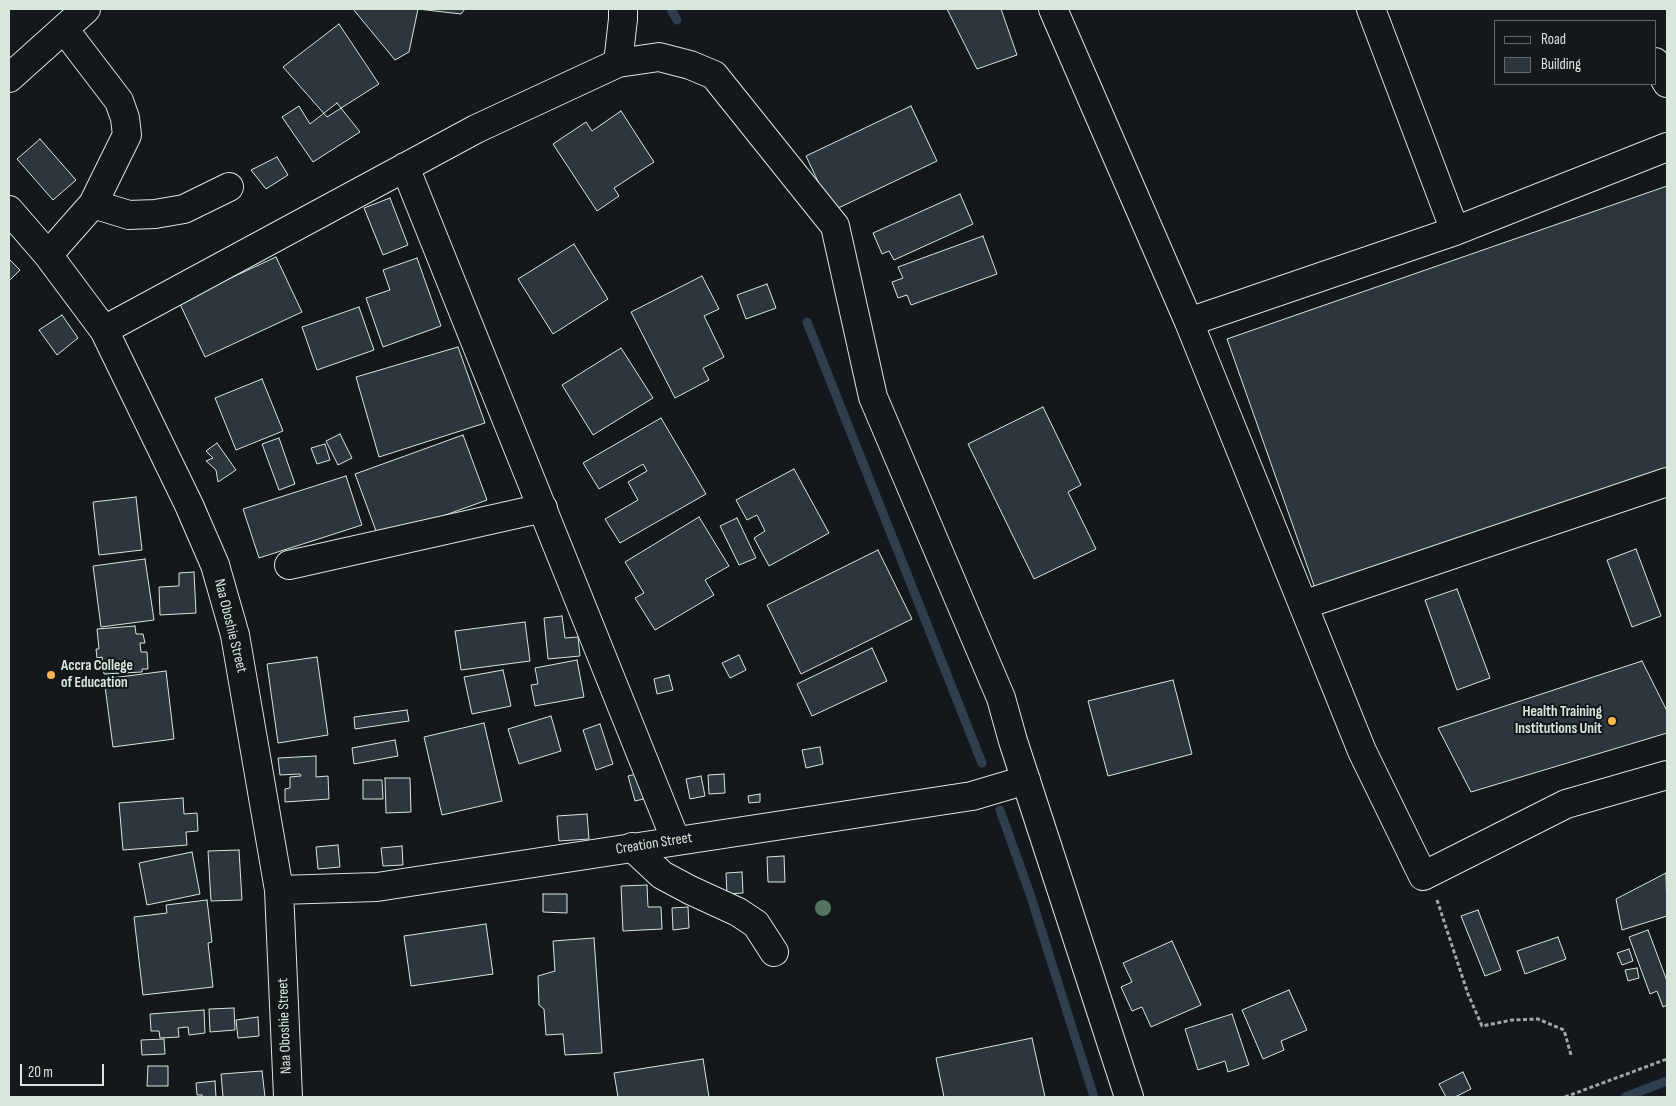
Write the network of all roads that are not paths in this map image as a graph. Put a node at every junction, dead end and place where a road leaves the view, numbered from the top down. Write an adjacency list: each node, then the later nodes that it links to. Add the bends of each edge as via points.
1 (86, 9): 5 (street)
2 (622, 9): 6 (street)
3 (1053, 9): 17 (street)
4 (1371, 9): 15 (street)
5 (64, 28): 8 (street); 13 (street, via 119,101 125,118 127,135)
6 (618, 63): 11 (street, via 476,129); 24 (street, via 659,57 714,75 836,226 873,397 1001,698)
7 (1656, 64): 9 (street)
8 (9, 78)
9 (1667, 84)
10 (1667, 147): 15 (street)
11 (405, 167): 18 (street); 20 (street)
12 (229, 187): 13 (street, via 184,209 155,214 130,215)
13 (93, 204): 16 (street)
14 (9, 210): 16 (street, Naa Oboshie Street)
15 (1455, 231): 17 (street)
16 (48, 256): 18 (street, Naa Oboshie Street)
17 (1189, 322): 22 (street)
18 (104, 330): 27 (street, Naa Oboshie Street, via 189,504 215,565 235,635)
19 (1667, 482): 22 (street)
20 (543, 508): 21 (street); 25 (street)
21 (290, 565)
22 (1303, 605): 23 (street, via 1362,751 1423,876 1566,804)
23 (1667, 775)
24 (1026, 780): 25 (street, Creation Street, via 972,796); 30 (street)
25 (676, 841): 26 (street, Creation Street)
26 (632, 848): 27 (street, Creation Street, via 377,887); 28 (street, via 662,875 756,924)
27 (279, 890): 29 (street, Naa Oboshie Street)
28 (774, 952)
29 (288, 1097)
30 (1129, 1097)

